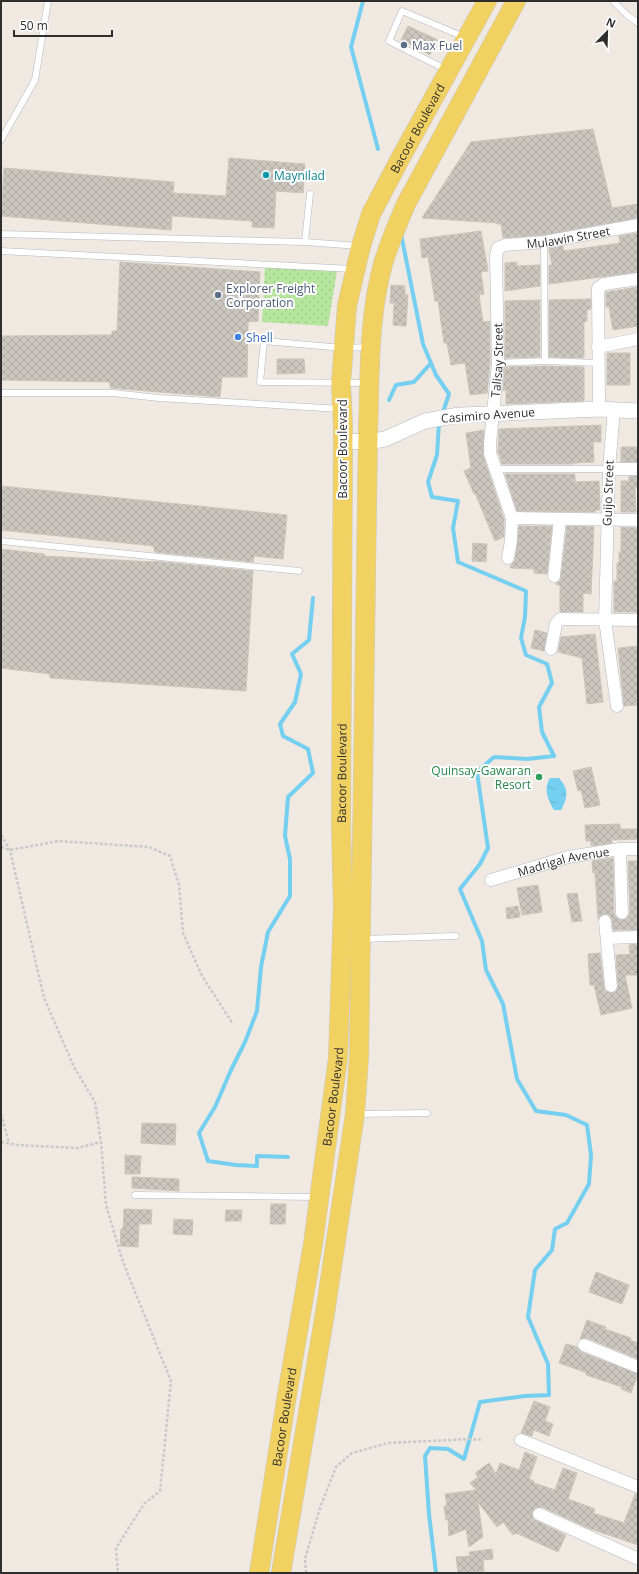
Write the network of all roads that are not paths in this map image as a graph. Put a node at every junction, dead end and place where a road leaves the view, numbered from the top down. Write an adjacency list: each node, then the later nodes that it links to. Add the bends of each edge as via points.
1 (48, 1): 8 (lane, via 35,80)
2 (487, 1): 6 (main road, Bacoor Boulevard)
3 (516, 1): 20 (main road, Bacoor Boulevard, via 406,204 393,235 383,264)
4 (613, 1): 5 (lane)
5 (638, 23)
6 (467, 39): 7 (main road, Bacoor Boulevard); 7 (lane, via 402,11 389,41)
7 (449, 71): 14 (main road, Bacoor Boulevard, via 371,214)
8 (1, 140)
9 (310, 194): 12 (lane)
10 (638, 225): 13 (street, Mulawin Street)
11 (1, 234): 12 (lane)
12 (305, 242): 14 (lane)
13 (544, 242): 15 (street, Mulawin Street, via 505,245); 23 (lane)
14 (361, 246): 17 (main road, Bacoor Boulevard)
15 (498, 248): 25 (street, Talisay Street)
16 (1, 251): 17 (lane)
17 (354, 269): 22 (main road, Bacoor Boulevard)
18 (638, 279): 21 (street, Guijo Street, via 604,284 598,288)
19 (638, 339): 21 (street)
20 (371, 347): 22 (lane); 27 (main road, Bacoor Boulevard)
21 (598, 347): 24 (street, Guijo Street)
22 (343, 348): 26 (main road, Bacoor Boulevard); 26 (lane, via 264,341 260,382)
23 (545, 361): 24 (lane); 25 (lane)
24 (598, 362): 30 (street, Guijo Street)
25 (498, 363): 32 (street, Talisay Street)
26 (341, 383): 27 (lane); 29 (main road, Bacoor Boulevard)
27 (370, 383): 34 (main road, Bacoor Boulevard)
28 (1, 393): 29 (lane, via 113,393)
29 (342, 409): 33 (main road, Bacoor Boulevard)
30 (607, 409): 31 (street, Casimiro Avenue); 32 (street, Casimiro Avenue); 36 (street, Guijo Street)
31 (638, 411)
32 (492, 414): 34 (street, Casimiro Avenue, via 461,415 425,421 385,439); 35 (street, Talisay Street, via 490,453)
33 (343, 441): 34 (street, Casimiro Avenue); 63 (main road, Bacoor Boulevard, via 341,994 338,1058)
34 (368, 442): 58 (main road, Bacoor Boulevard)
35 (496, 469): 36 (lane); 38 (street, Talisay Street)
36 (609, 469): 37 (street); 40 (street, Guijo Street)
37 (638, 469)
38 (512, 518): 39 (street); 43 (street, Talisay Street)
39 (560, 519): 40 (street); 45 (street)
40 (607, 520): 41 (street); 46 (street, Guijo Street)
41 (638, 520)
42 (1, 541): 44 (lane)
43 (508, 558)
44 (299, 570)
45 (554, 576)
46 (605, 620): 47 (street); 48 (street, via 560,619 556,624); 49 (street, Guijo Street)
47 (638, 620)
48 (551, 649)
49 (617, 706)
50 (620, 849): 51 (street, Madrigal Avenue); 52 (street, Madrigal Avenue, via 568,857); 53 (street)
51 (638, 849)
52 (491, 880)
53 (622, 913)
54 (605, 920): 57 (street)
55 (456, 936): 58 (lane)
56 (638, 936): 57 (street)
57 (606, 938): 59 (street)
58 (361, 939): 61 (main road, Bacoor Boulevard, via 359,1057)
59 (611, 986)
60 (427, 1113): 61 (lane)
61 (355, 1114): 70 (main road, Bacoor Boulevard)
62 (135, 1196): 63 (lane)
63 (320, 1197): 71 (main road, Bacoor Boulevard)
64 (584, 1345): 65 (street)
65 (638, 1367)
66 (521, 1440): 67 (street)
67 (638, 1487)
68 (539, 1514): 69 (street)
69 (638, 1559)
70 (283, 1568)
71 (260, 1573)

